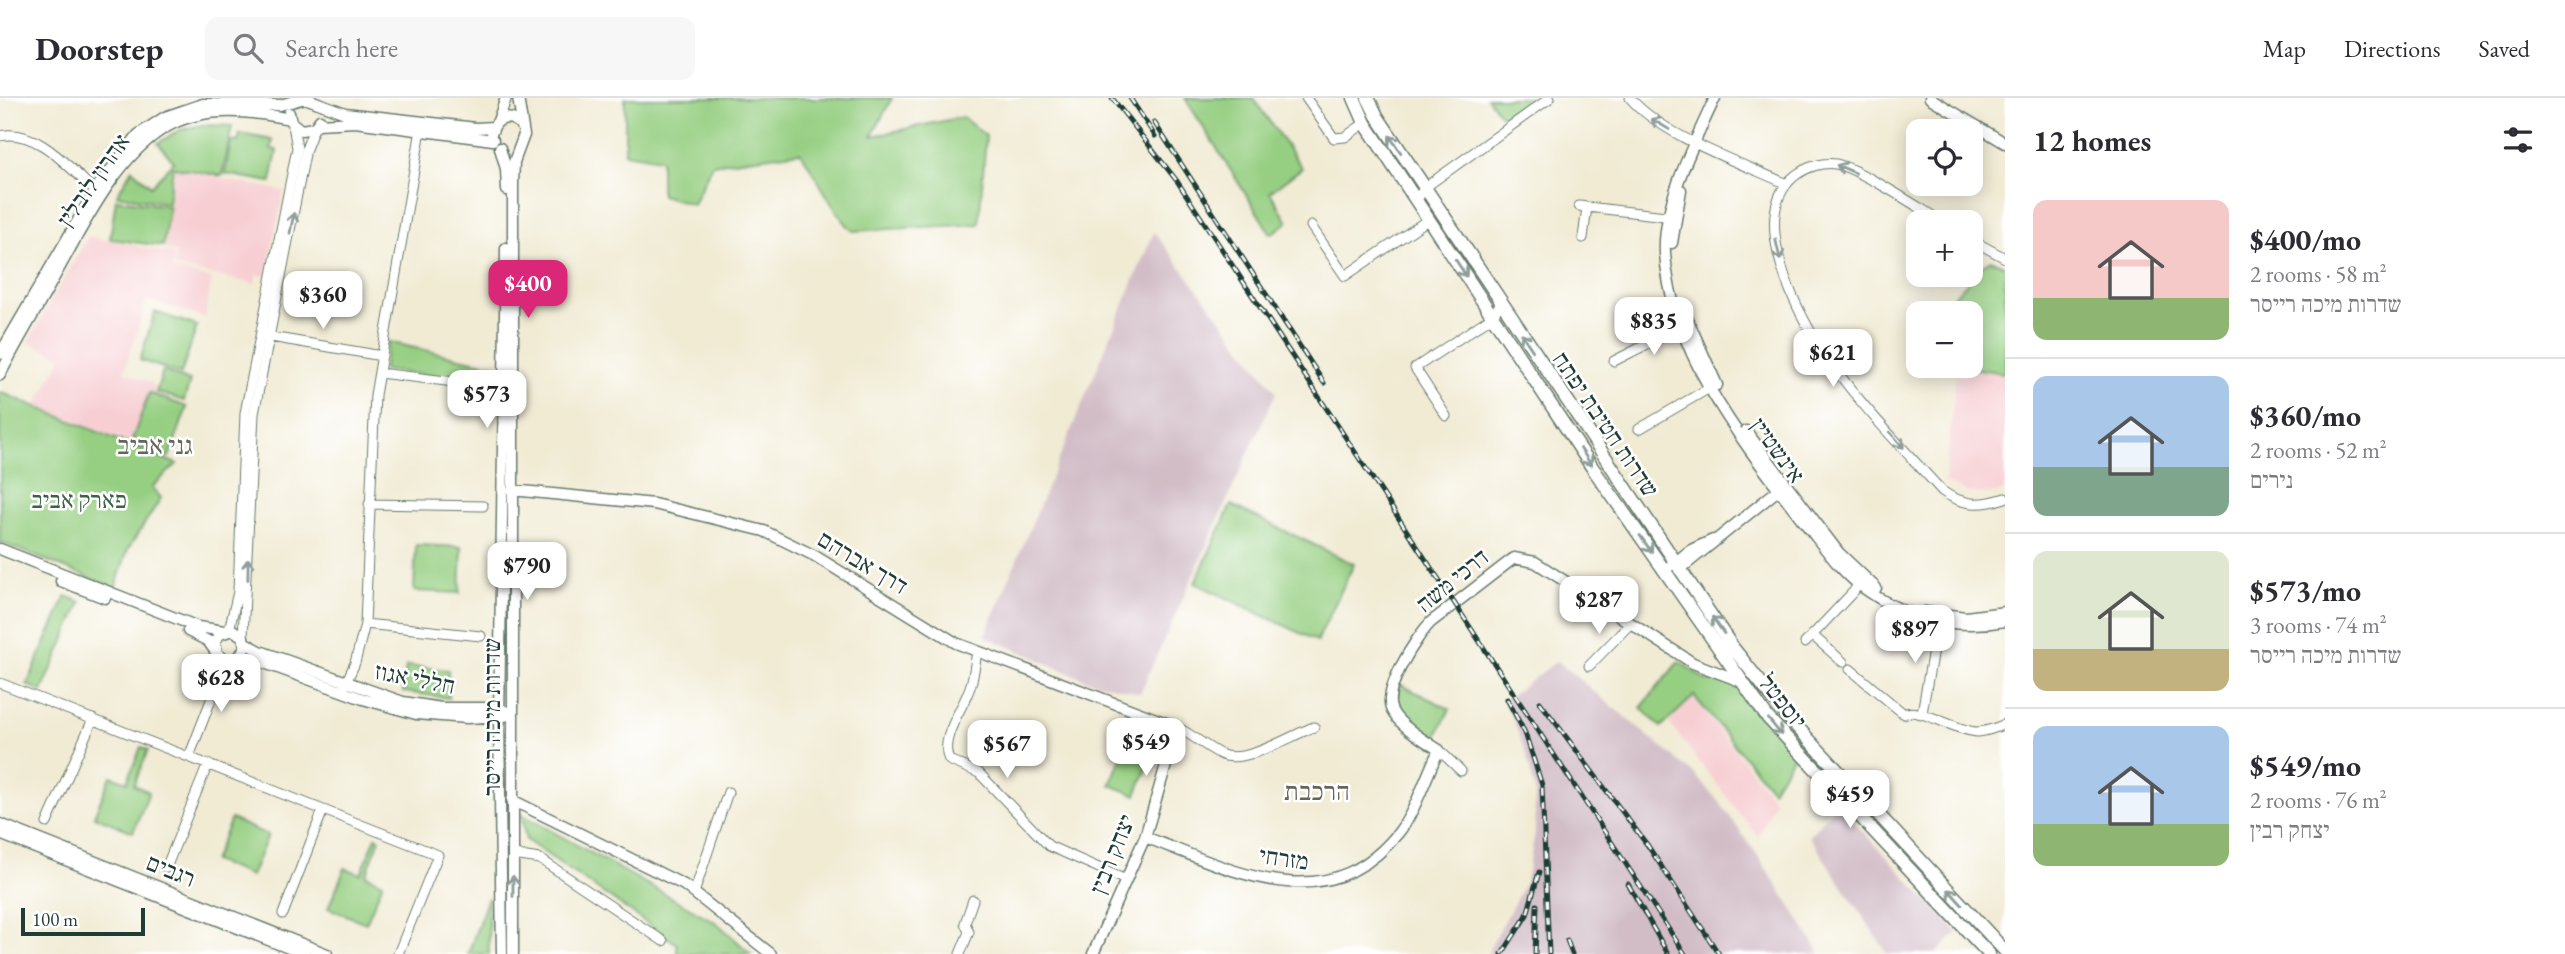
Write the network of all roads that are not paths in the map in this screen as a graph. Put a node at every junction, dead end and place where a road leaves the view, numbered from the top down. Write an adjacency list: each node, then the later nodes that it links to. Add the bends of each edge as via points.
1 (506, 98): 14 (street)
2 (518, 98): 15 (street)
3 (1306, 98): 13 (street, via 1334,138 1345,137)
4 (1354, 98): 13 (main road, שדרות חטיבת יפתח)
5 (1368, 98): 24 (main road, שדרות חטיבת יפתח, one-way to 5)
6 (1550, 98): 24 (street)
7 (1630, 98): 19 (street, one-way to 7, via 1656,123)
8 (1715, 98): 19 (street, אינשטיין)
9 (1930, 98): 20 (street)
10 (296, 101): 11 (street, via 305,98); 12 (street, via 290,109); 25 (street, אהרון לובלין, via 203,104 165,117 138,135)
11 (317, 104): 16 (street, via 321,116); 17 (street)
12 (292, 122): 16 (street, via 301,130); 25 (street, אהרון לובלין, via 224,112 183,119 145,142); 37 (street, via 297,148)
13 (1365, 123): 26 (main road, שדרות חטיבת יפתח)
14 (496, 124): 15 (street, via 508,118); 17 (street); 21 (street)
15 (521, 124): 22 (street, via 524,135)
16 (316, 126): 17 (street, via 355,122); 37 (street, one-way to 16, via 306,149)
17 (422, 126): 21 (street); 39 (street)
18 (3, 133): 25 (street, via 32,139)
19 (1696, 142): 23 (street); 28 (street, אינשטיין, via 1670,201)
20 (2005, 143)
21 (496, 144): 22 (street, via 513,150); 74 (street, שדרות מיכה רייסר, via 507,186)
22 (520, 144): 48 (street, שדרות מיכה רייסר, via 513,184)
23 (1787, 184): 27 (street, one-way to 23, via 1834,164 1811,167); 49 (street, one-way to 49, via 1776,212 1776,246 1791,292 1817,342 1942,491 1973,504)
24 (1424, 188): 26 (street); 34 (main road, שדרות חטיבת יפתח)
25 (99, 194): 38 (street, אהרון לובלין); 42 (street, אהרון לובלין)
26 (1417, 200): 29 (main road, שדרות חטיבת יפתח)
27 (1920, 210)
28 (1671, 216): 31 (street, via 1583,207); 36 (street, אינשטיין, via 1667,276); 47 (street, אינשטיין, via 1672,264 1688,323 1719,388)
29 (1429, 219): 30 (street, via 1345,276); 35 (main road, שדרות חטיבת יפתח, one-way to 35)
30 (1311, 226)
31 (1583, 237)
32 (1983, 246): 33 (street)
33 (2005, 258)
34 (1501, 302): 35 (street); 54 (main road, שדרות חטיבת יפתח, one-way to 34)
35 (1493, 316): 45 (street, via 1415,368); 54 (main road, שדרות חטיבת יפתח, one-way to 54)
36 (1681, 327): 40 (street); 44 (street, אינשטיין)
37 (264, 336): 39 (street); 61 (street, via 245,413 238,592); 63 (street, one-way to 37, via 250,461)
38 (0, 354)
39 (382, 356): 41 (street)
40 (1614, 361)
41 (379, 373): 43 (street); 50 (street)
42 (0, 375)
43 (488, 386)
44 (1711, 387): 46 (street); 47 (street, אינשטיין)
45 (1446, 416)
46 (1639, 429)
47 (1782, 486): 54 (street); 55 (street, אינשטיין)
48 (512, 490): 65 (street, דרך אברהם, via 654,504 764,531); 75 (street, שדרות מיכה רייסר)
49 (2005, 498)
50 (369, 504): 51 (street); 59 (street)
51 (483, 506)
52 (0, 549): 61 (street, via 198,627)
53 (0, 556): 64 (street, via 196,634)
54 (1673, 568): 66 (main road, שדרות חטיבת יפתח); 70 (main road, שדרות חטיבת יפתח, one-way to 54)
55 (1858, 581): 57 (street, אינשטיין, via 1899,609); 76 (street, via 1808,639 1847,665 1904,714 1912,710)
56 (2005, 612): 57 (street, אינשטיין)
57 (1938, 618): 58 (street, אינשטיין, via 1983,625); 76 (street)
58 (2005, 621)
59 (365, 624): 62 (street); 73 (street)
60 (1629, 625): 68 (street); 69 (street, דרכי משה); 81 (street, דרכי משה, via 1535,562 1520,558 1506,562 1425,627 1390,693 1396,716)
61 (226, 630): 63 (street); 64 (street, via 215,641)
62 (481, 636)
63 (244, 640): 67 (street, via 244,652); 73 (street, חללי אגוז)
64 (215, 651): 67 (street)
65 (977, 651): 79 (street, דרך אברהם); 93 (street, via 970,689 946,756 979,772 1049,846)
66 (1721, 653): 69 (street, via 1720,667); 71 (main road, יוספטל)
67 (232, 660): 73 (street, חללי אגוז, via 256,660); 82 (street)
68 (1590, 666)
69 (1709, 671): 71 (street, דרכי משה)
70 (1757, 680): 98 (main road, יוספטל, one-way to 70)
71 (1740, 681): 107 (main road, יוספטל, one-way to 107, via 1804,760)
72 (0, 682): 77 (street)
73 (344, 687): 74 (street, חללי אגוז, via 428,706)
74 (499, 713): 75 (street, חללי אגוז); 102 (street, שדרות מיכה רייסר)
75 (511, 713): 86 (street, שדרות מיכה רייסר)
76 (1922, 713): 78 (street, via 1948,726 1978,732)
77 (93, 719): 82 (street); 88 (street)
78 (2005, 724)
79 (1177, 727): 80 (street, via 1230,757 1251,755); 90 (street, יצחק רבין)
80 (1314, 727)
81 (1439, 750): 84 (street); 90 (street, מזרחי, via 1401,830 1380,854 1322,883 1294,884 1236,871)
82 (189, 757): 83 (street)
83 (208, 764): 87 (street); 92 (street)
84 (1461, 771)
85 (728, 792): 94 (street)
86 (512, 800): 91 (street, שדרות מיכה רייסר); 94 (street)
87 (323, 810): 96 (street); 101 (street, via 438,855)
88 (47, 823)
89 (1, 829): 99 (street, רגבים); 100 (street, רגבים)
90 (1145, 837): 93 (street, יצחק רבין)
91 (513, 855): 97 (street, via 540,859); 103 (street, שדרות מיכה רייסר, one-way to 91)
92 (166, 868)
93 (1126, 880): 106 (street, יצחק רבין)
94 (694, 893): 104 (street)
95 (972, 901): 105 (street, via 965,923 969,932)
96 (283, 914)
97 (663, 941)
98 (2005, 951)
99 (304, 954)
100 (327, 954)
101 (398, 954)
102 (502, 954)
103 (513, 954)
104 (771, 954)
105 (960, 954)
106 (1093, 954)
107 (1989, 954)

